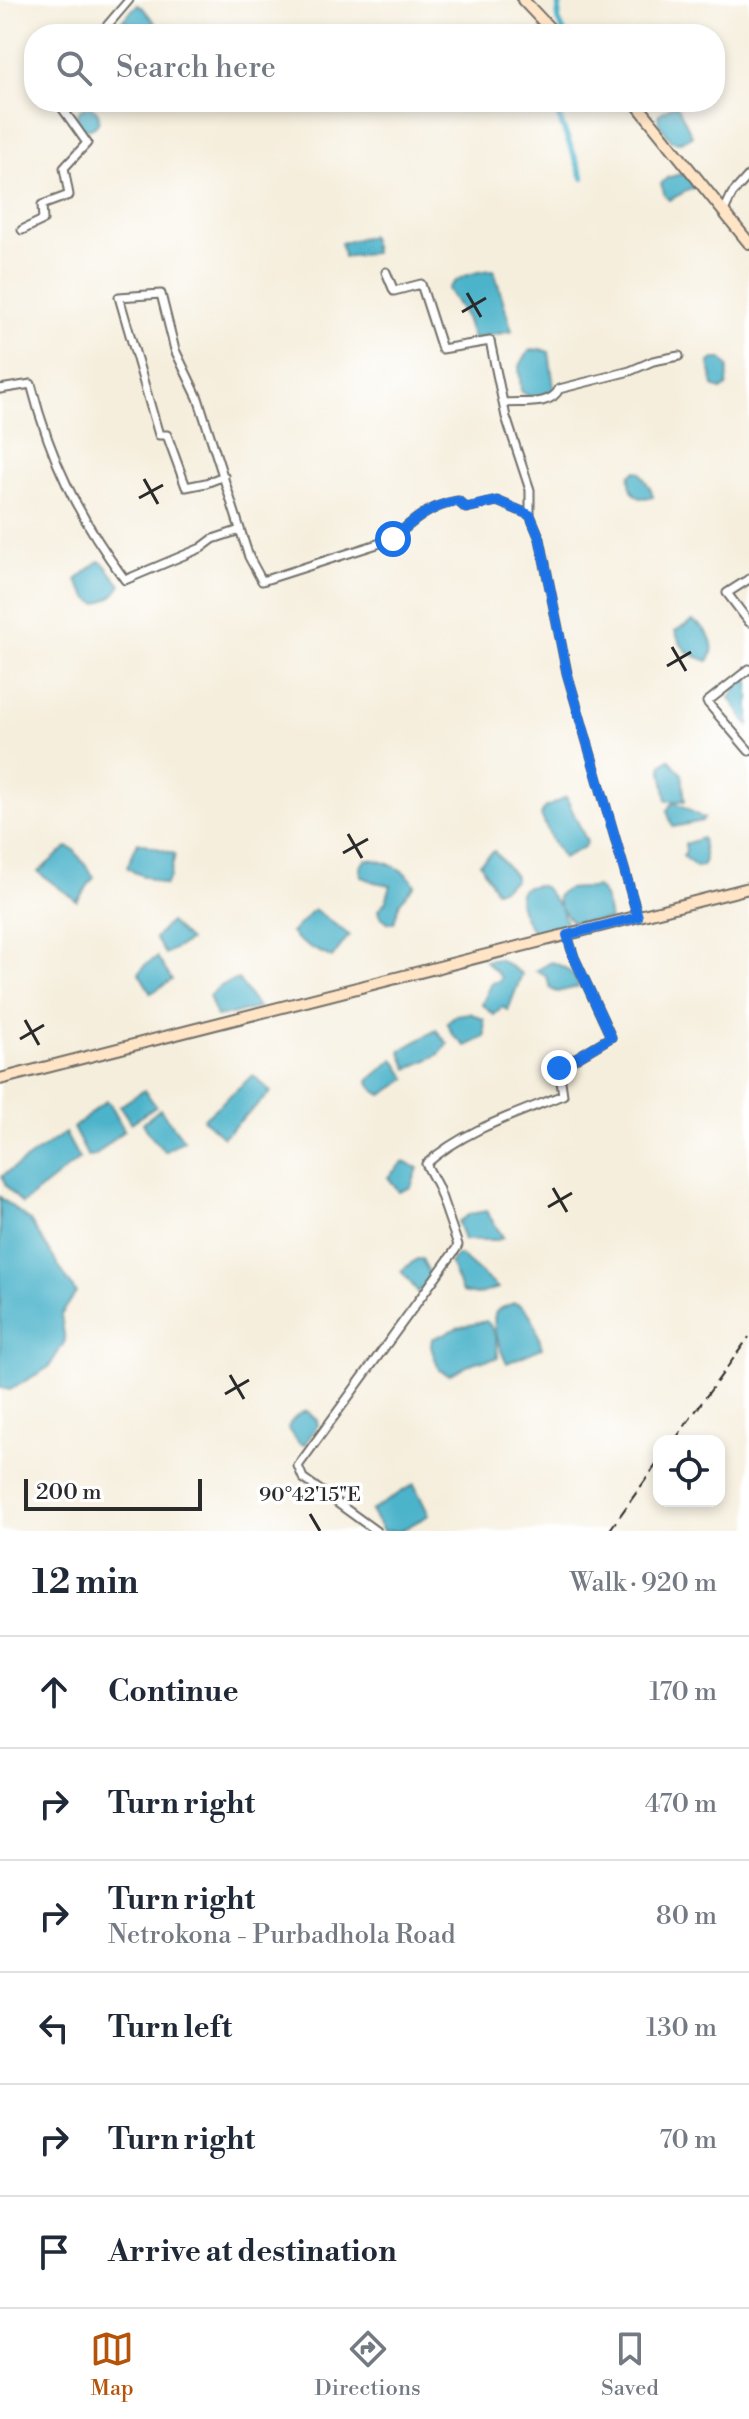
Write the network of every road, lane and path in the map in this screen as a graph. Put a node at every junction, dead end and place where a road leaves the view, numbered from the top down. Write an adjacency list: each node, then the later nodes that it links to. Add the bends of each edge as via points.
1 (129, 0): 3 (street)
2 (523, 0): 4 (main road)
3 (109, 24)
4 (546, 24)
5 (65, 112): 9 (street, via 87,143 64,168 69,195 42,205 43,220)
6 (643, 112): 8 (main road)
7 (749, 175): 8 (street)
8 (723, 214): 10 (main road)
9 (22, 230)
10 (749, 243)
11 (386, 272): 14 (street, via 394,291 421,284 442,349 490,341)
12 (679, 356): 14 (street, via 559,389 548,401)
13 (0, 389): 17 (street, via 31,384 48,442 77,509 125,580)
14 (504, 403): 16 (street, via 530,490)
15 (224, 476): 15 (street, via 198,398 175,350 161,294 119,297 159,435 167,435 186,487); 17 (street)
16 (530, 515): 17 (street, via 497,501 466,508 458,501 439,504 393,539 262,581); 23 (street, via 540,539 567,673)
17 (240, 530)
18 (749, 579): 19 (street, via 727,593)
19 (749, 622)
20 (749, 669): 21 (street, via 707,702)
21 (749, 751)
22 (749, 888): 23 (main road)
23 (638, 917): 24 (main road)
24 (567, 935): 25 (main road); 26 (street, via 611,1037 559,1068 563,1095 470,1134 426,1164 458,1245 298,1466 303,1478)
25 (0, 1079)
26 (376, 1531)

